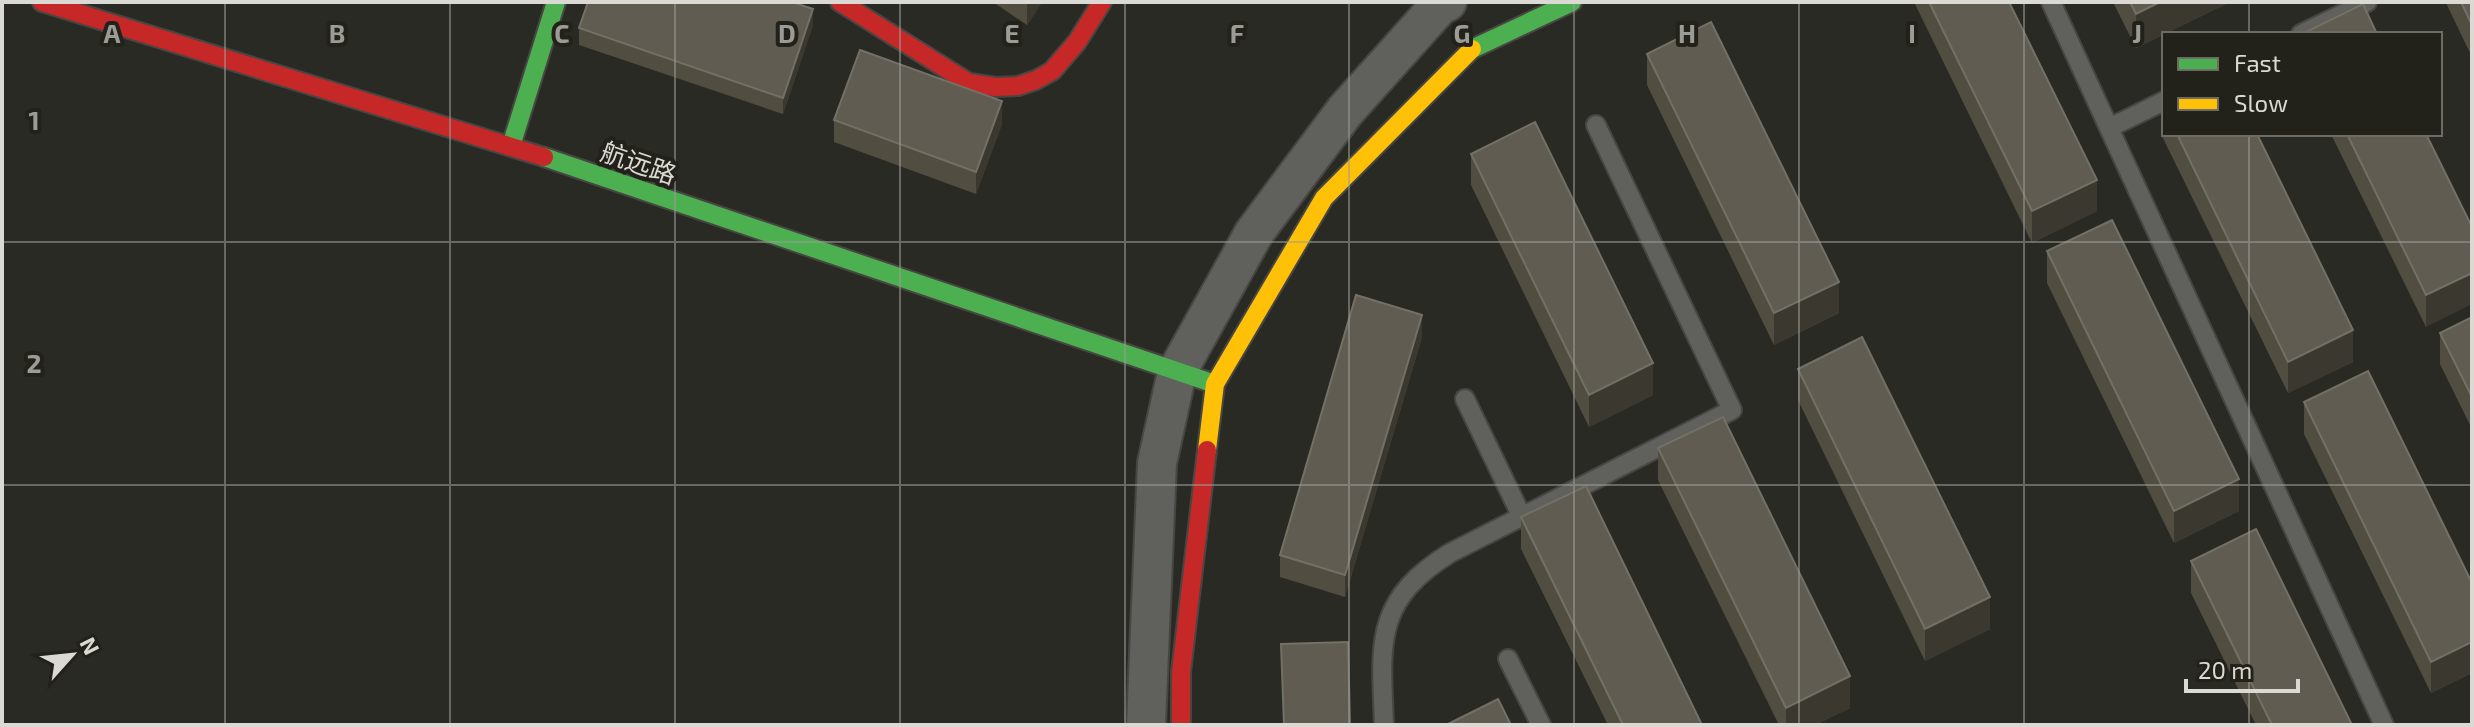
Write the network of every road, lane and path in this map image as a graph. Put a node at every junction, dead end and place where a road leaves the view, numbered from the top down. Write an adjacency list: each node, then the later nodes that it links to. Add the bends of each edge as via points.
1 (42, 2): 13 (street, 航远路)
2 (556, 2): 13 (street)
3 (840, 2): 4 (street, via 969,83 990,87 1022,84 1050,73 1065,61)
4 (1102, 2)
5 (1447, 2): 14 (street, via 1345,111 1254,233)
6 (1572, 2): 15 (street, via 1469,51 1324,198)
7 (2051, 2): 12 (lane)
8 (2367, 2): 9 (lane)
9 (2305, 32)
10 (2162, 102): 12 (lane)
11 (1596, 125): 17 (lane, via 1732,410)
12 (2109, 128): 23 (lane)
13 (511, 146): 14 (street, 航远路)
14 (1177, 372): 15 (street, 航远路); 19 (street, via 1157,463)
15 (1215, 384): 20 (street, via 1181,672)
16 (1465, 399): 17 (lane)
17 (1522, 517): 21 (lane, via 1431,565 1400,598 1381,651)
18 (1508, 659): 22 (lane)
19 (1146, 725)
20 (1181, 725)
21 (1384, 725)
22 (1541, 725)
23 (2384, 725)

